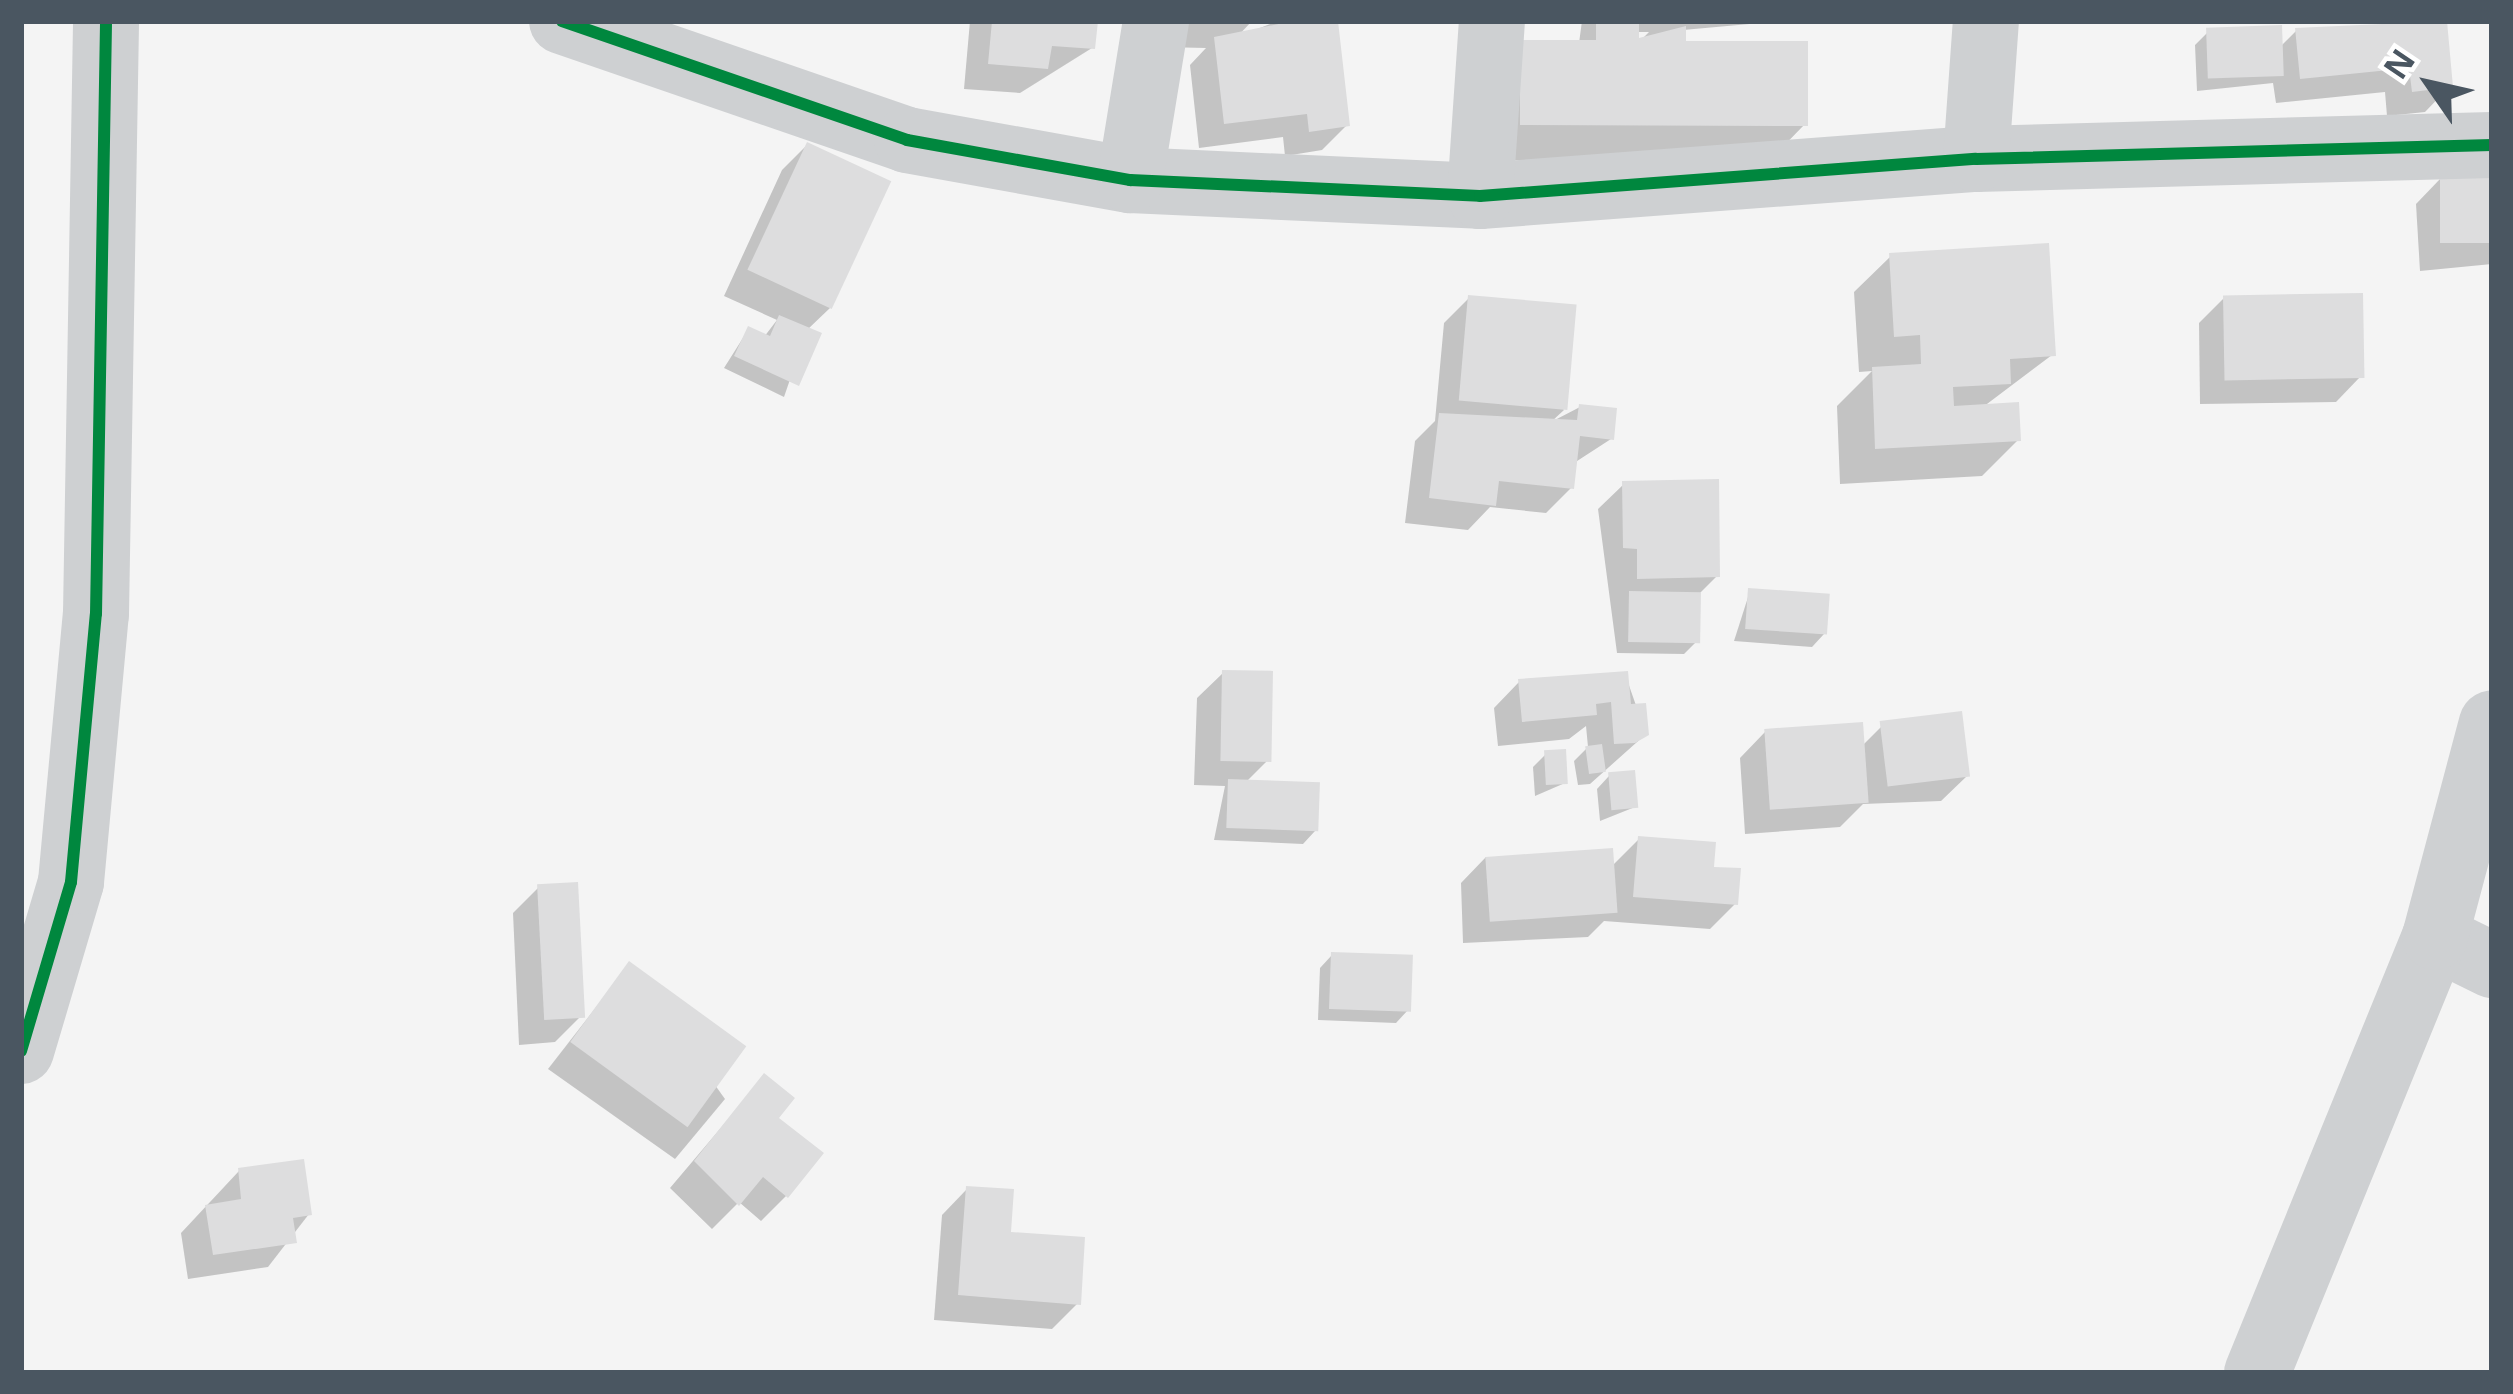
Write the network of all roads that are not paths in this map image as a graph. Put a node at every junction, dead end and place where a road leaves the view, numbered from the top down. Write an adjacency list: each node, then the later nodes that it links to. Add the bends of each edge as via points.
1 (106, 21): 12 (street, via 97,614 71,882)
2 (562, 21): 8 (street, via 907,140)
3 (1156, 21): 8 (street)
4 (1492, 21): 9 (street)
5 (1986, 21): 7 (street)
6 (2492, 146): 7 (street)
7 (1976, 159): 9 (street)
8 (1130, 180): 9 (street)
9 (1480, 196)
10 (2492, 723): 11 (street)
11 (2464, 951): 13 (street)
12 (21, 1051)
13 (2257, 1373)

